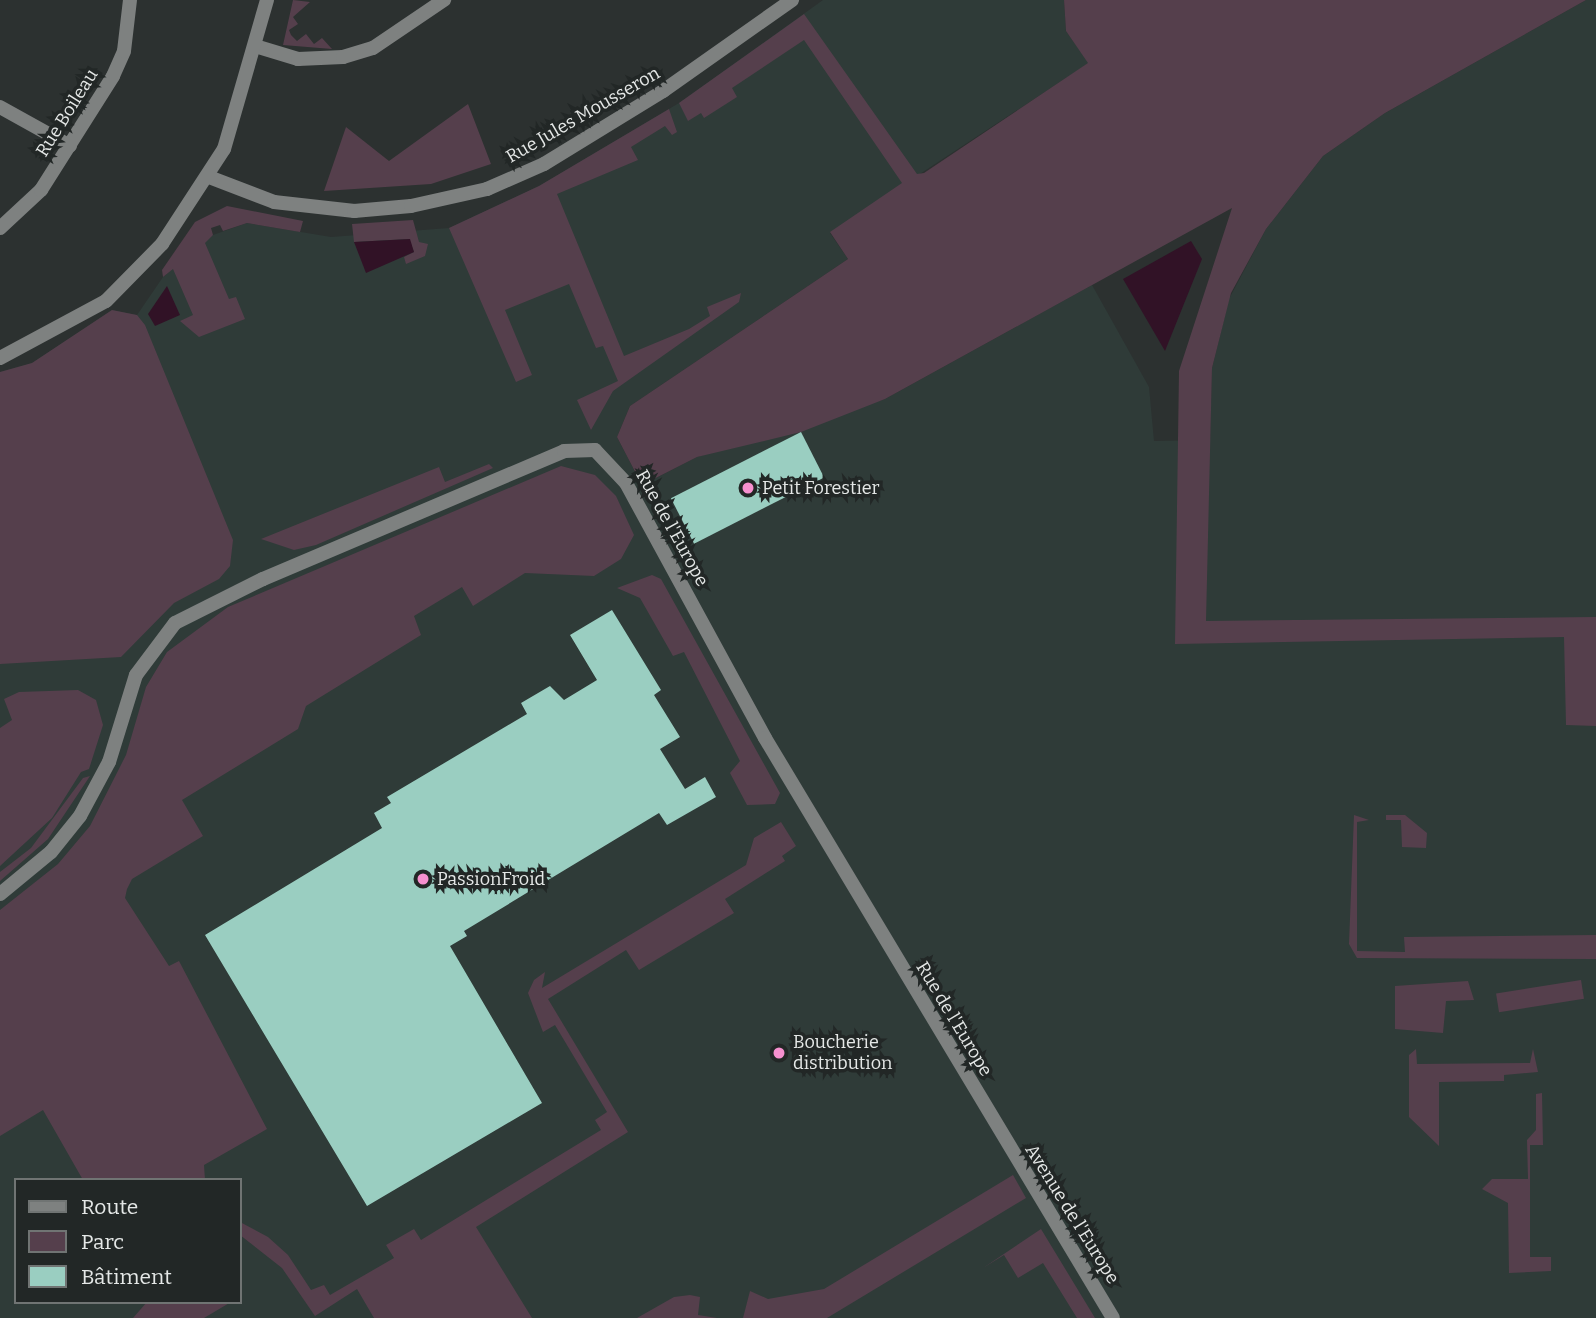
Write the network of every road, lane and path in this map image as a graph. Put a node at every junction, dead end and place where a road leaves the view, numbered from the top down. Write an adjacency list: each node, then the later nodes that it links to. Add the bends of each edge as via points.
1 (130, 0): 7 (street, Rue Boileau, via 119,64)
2 (267, 0): 5 (street)
3 (444, 0): 5 (street, via 373,48 343,57 298,59)
4 (792, 0): 8 (street, Rue Jules Mousseron, via 663,91 535,169 487,189 422,204 354,211 274,202)
5 (255, 46): 8 (street, via 237,118)
6 (0, 107): 7 (street)
7 (70, 146): 9 (street, Rue Boileau, via 41,190)
8 (209, 177): 10 (street, via 162,244 121,289 70,323)
9 (0, 228)
10 (0, 358)
11 (0, 894): 12 (street, Rue de l'Europe, via 51,852 80,816 108,762 136,675 175,623 263,579 552,456 588,449 610,462 626,483 758,727)
12 (999, 1130): 13 (street, Avenue de l'Europe)
13 (1113, 1318)

